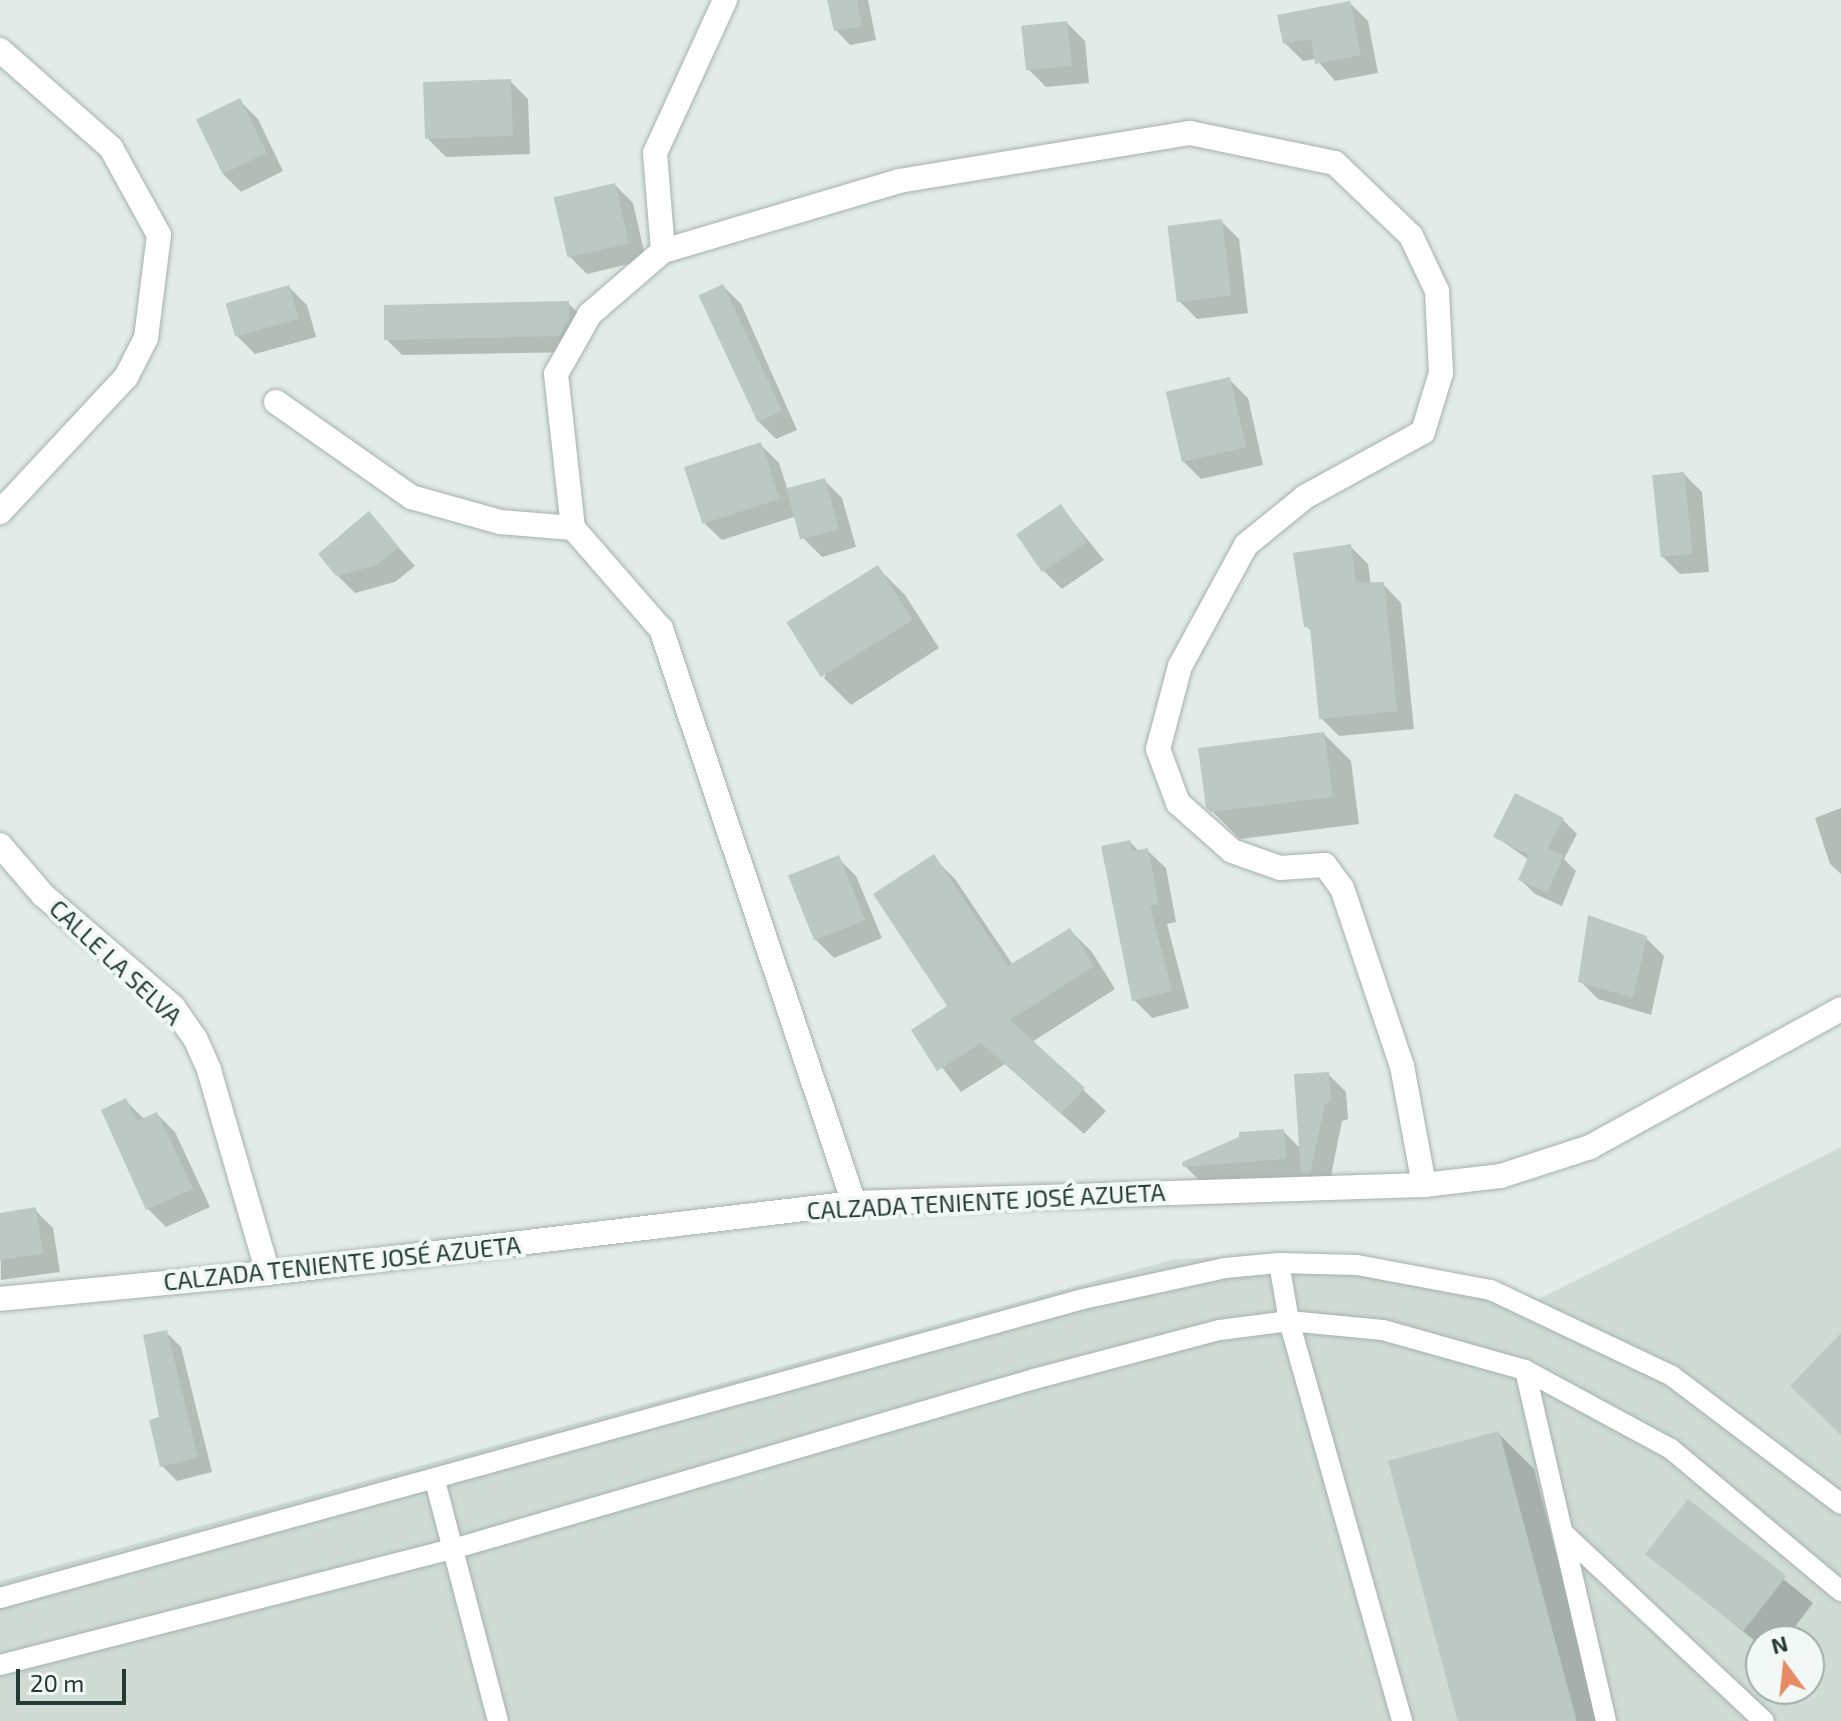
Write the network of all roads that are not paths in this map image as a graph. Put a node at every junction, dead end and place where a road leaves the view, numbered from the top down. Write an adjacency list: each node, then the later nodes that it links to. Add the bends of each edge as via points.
1 (725, 0): 3 (street, via 655,153)
2 (0, 50): 5 (street, via 111,148 159,235 146,338 126,377)
3 (663, 251): 6 (street, via 590,314 556,374); 9 (street, via 899,181 1190,133 1335,163 1411,236 1437,291 1441,373 1423,432 1305,497 1246,545 1180,666 1158,749 1178,803 1232,851 1280,868 1325,865 1342,888 1402,1066)
4 (276, 402): 6 (street, via 411,497 500,522)
5 (0, 512)
6 (573, 528): 10 (street, via 661,629)
7 (0, 845): 12 (street, CALLE LA SELVA, via 43,895 173,1007 195,1038)
8 (1841, 1009): 9 (street, CALZADA TENIENTE JOSÉ AZUETA, via 1590,1147 1501,1176)
9 (1424, 1185): 10 (street, CALZADA TENIENTE JOSÉ AZUETA)
10 (854, 1203): 12 (street, CALZADA TENIENTE JOSÉ AZUETA)
11 (1279, 1263): 14 (lane); 16 (lane, via 1225,1268 1083,1299); 17 (lane, via 1357,1265 1491,1290 1672,1376)
12 (268, 1273): 13 (street, CALZADA TENIENTE JOSÉ AZUETA)
13 (0, 1299)
14 (1289, 1321): 15 (lane, via 1383,1330); 19 (lane, via 1220,1330 1034,1379); 24 (lane)
15 (1525, 1370): 18 (lane); 20 (lane, via 1671,1449)
16 (435, 1481): 19 (lane); 21 (lane)
17 (1841, 1504)
18 (1563, 1533): 25 (lane); 26 (lane)
19 (453, 1549): 22 (lane); 23 (lane)
20 (1841, 1591)
21 (0, 1598)
22 (0, 1665)
23 (498, 1721)
24 (1402, 1721)
25 (1606, 1721)
26 (1764, 1721)

